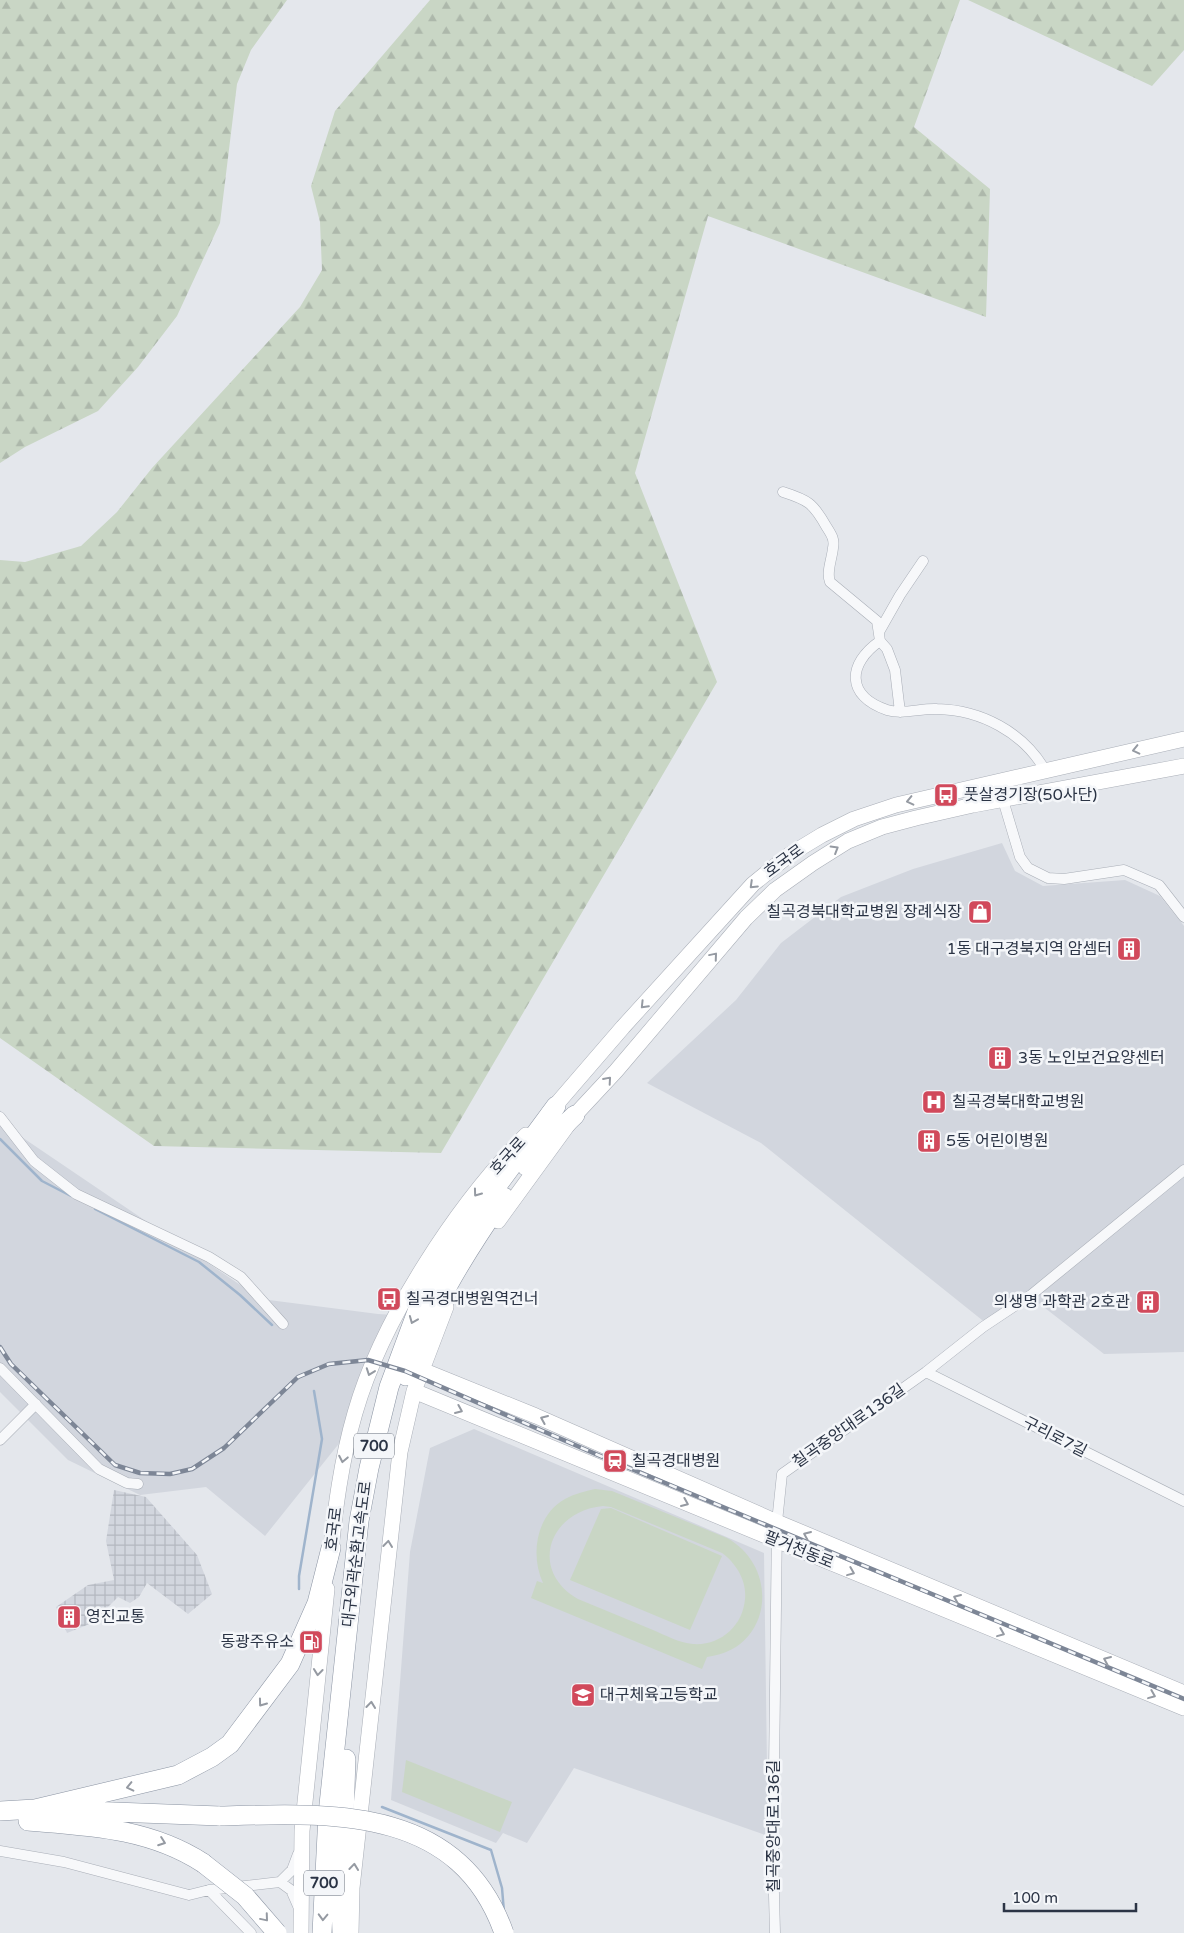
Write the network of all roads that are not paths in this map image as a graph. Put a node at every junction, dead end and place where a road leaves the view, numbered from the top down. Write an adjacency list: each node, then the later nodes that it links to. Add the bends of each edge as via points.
1 (783, 492): 3 (street, via 811,503 819,512 833,537 830,582 877,621)
2 (922, 561): 3 (street, via 900,594)
3 (880, 636): 4 (street, via 895,670); 4 (street, via 859,660 855,675 857,689 866,700 888,711)
4 (900, 712): 7 (street, via 955,711 1002,727 1035,753)
5 (1184, 739): 7 (main road, 호국로, one-way to 7)
6 (1184, 766): 8 (main road, 호국로)
7 (1045, 770): 10 (main road, 호국로, one-way to 10, via 896,805 854,819 789,855 753,884 622,1027)
8 (1003, 800): 9 (street, via 1020,857 1028,868 1048,878 1064,879 1124,870 1159,886); 11 (main road, 호국로, one-way to 8, via 746,918 775,890 848,841 882,828)
9 (1184, 917)
10 (556, 1106): 25 (main road, 호국로, one-way to 25, via 500,1162 446,1235 386,1333 355,1411 346,1446); 33 (highway, 대구외곽순환고속도로 / 700, one-way to 33, via 451,1248 422,1298 390,1387 359,1521)
11 (575, 1115): 16 (main road, 호국로, via 462,1276 441,1317); 33 (highway, 대구외곽순환고속도로 / 700, via 534,1154 469,1247 425,1328 390,1421 381,1453 369,1532 345,1762)
12 (0, 1117): 14 (street, via 34,1161 76,1194 209,1257 240,1278)
13 (1184, 1170): 17 (street, 칠곡중앙대로136길, via 1031,1294)
14 (283, 1324)
15 (0, 1368): 19 (street)
16 (422, 1370): 18 (main road, 호국로); 23 (main road, 팔거천동로, one-way to 16, via 536,1416)
17 (926, 1372): 22 (street, 구리로7길); 23 (street, 칠곡중앙대로136길, via 782,1474)
18 (414, 1391): 24 (main road, 팔거천동로, one-way to 24); 43 (main road, 호국로, one-way to 18, via 352,1888 394,1490)
19 (36, 1404): 20 (street); 21 (street, via 99,1469 127,1483)
20 (0, 1440)
21 (138, 1484)
22 (1184, 1501)
23 (777, 1522): 24 (street, 칠곡중앙대로136길); 26 (main road, 팔거천동로, one-way to 23)
24 (778, 1542): 27 (main road, 팔거천동로, one-way to 27); 46 (street, 칠곡중앙대로136길, via 773,1857)
25 (331, 1548): 29 (highway, one-way to 29, via 317,1602 290,1664 230,1744 178,1775); 32 (main road, 호국로, one-way to 32)
26 (1184, 1692)
27 (1184, 1708)
28 (0, 1811): 29 (highway)
29 (31, 1815): 30 (highway); 31 (highway); 39 (highway, one-way to 39, bridge, via 126,1832 173,1846 203,1862 245,1896)
30 (219, 1818): 44 (highway, via 346,1822 393,1833 430,1851 456,1874 476,1899); 45 (highway, bridge, via 302,1814 346,1816 397,1827 448,1854 469,1873 485,1892)
31 (0, 1822)
32 (302, 1830): 35 (street, via 292,1870); 37 (main road, 호국로)
33 (334, 1835): 41 (highway, 대구외곽순환고속도로 / 700, one-way to 41); 42 (highway, 대구외곽순환고속도로 / 700)
34 (0, 1851): 36 (street, via 64,1862 189,1896)
35 (280, 1882): 36 (street); 37 (street, via 291,1890)
36 (209, 1890): 38 (street)
37 (301, 1915): 40 (main road, 호국로)
38 (251, 1933)
39 (277, 1933)
40 (301, 1933)
41 (322, 1933)
42 (342, 1933)
43 (351, 1933)
44 (493, 1933)
45 (504, 1933)
46 (775, 1933)

